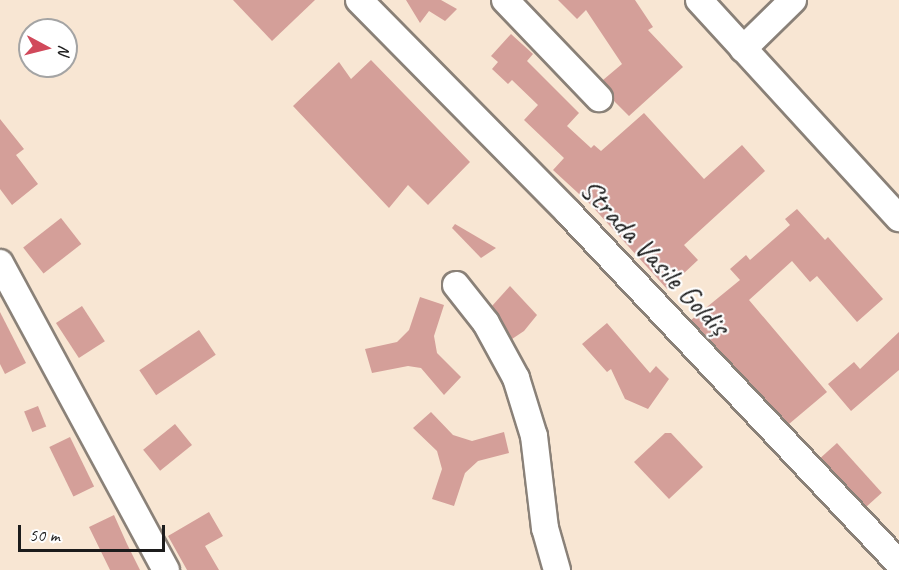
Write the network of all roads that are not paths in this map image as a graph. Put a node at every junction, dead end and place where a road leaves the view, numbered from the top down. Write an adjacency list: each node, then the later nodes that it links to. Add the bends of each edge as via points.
1 (359, 0): 10 (street, Strada Vasile Goldiș, via 568,212)
2 (505, 0): 6 (street)
3 (699, 0): 5 (street)
4 (794, 0): 5 (street)
5 (742, 49): 7 (street)
6 (599, 98)
7 (899, 218)
8 (0, 263): 11 (street)
9 (456, 285): 12 (street, via 486,323 516,378 534,436 545,528)
10 (899, 563)
11 (166, 570)
12 (557, 570)

